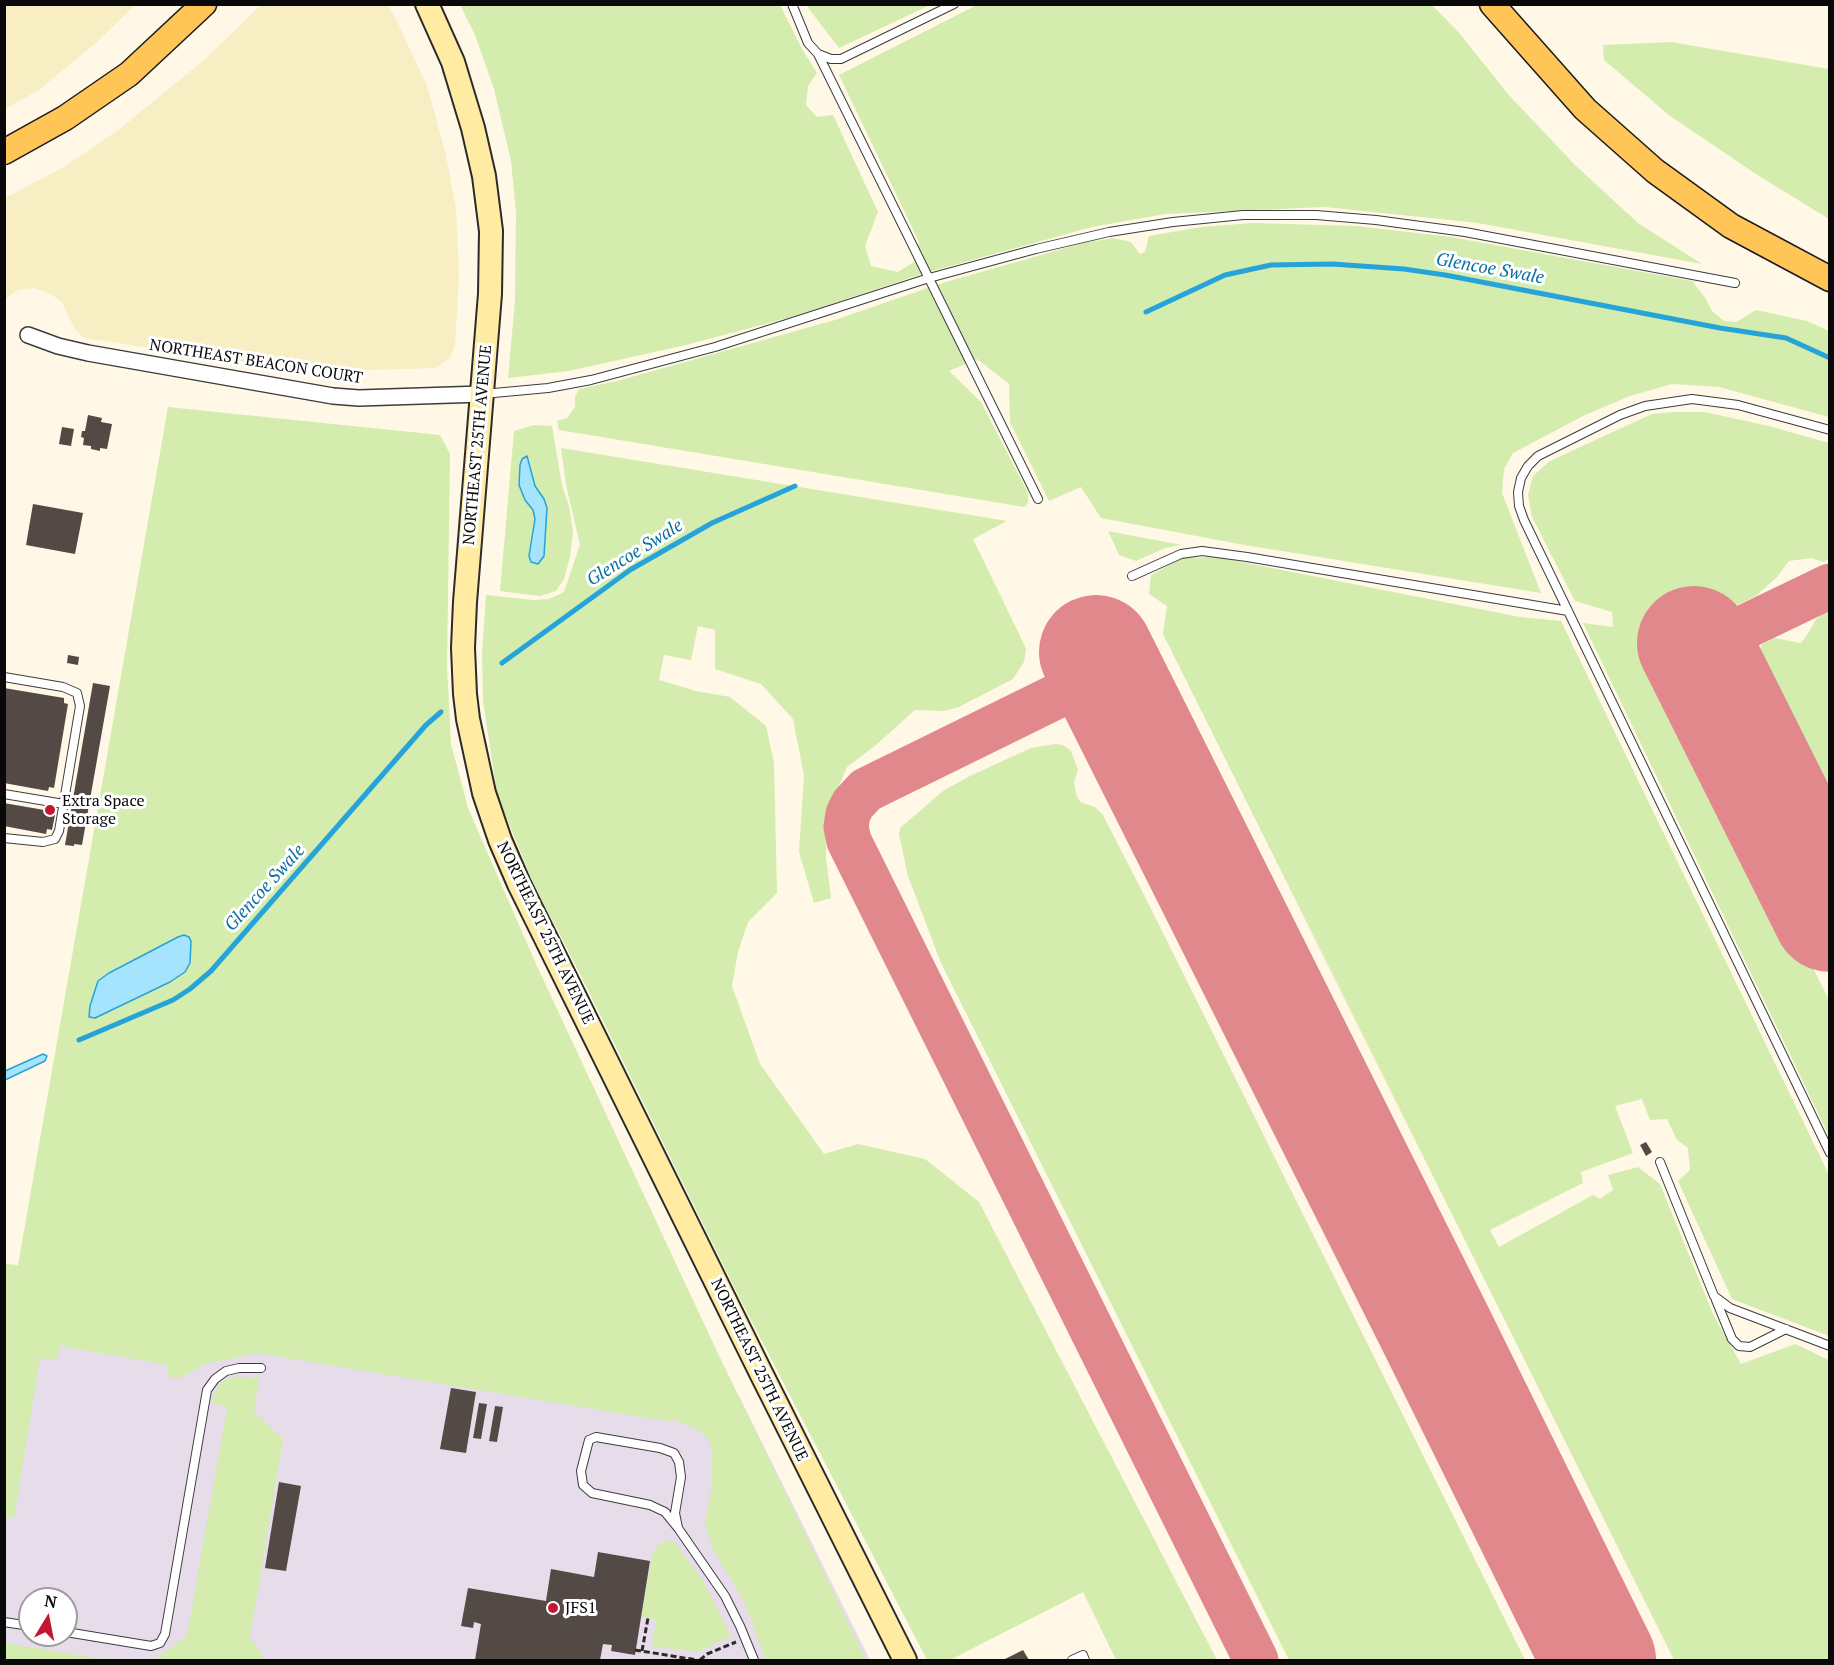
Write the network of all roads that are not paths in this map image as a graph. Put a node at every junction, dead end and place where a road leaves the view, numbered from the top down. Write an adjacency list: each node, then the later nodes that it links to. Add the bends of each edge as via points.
1 (204, 4): 7 (main road, via 129,74 65,118)
2 (427, 4): 12 (main road, NORTHEAST 25TH AVENUE, via 456,71 473,128 488,205 490,294)
3 (792, 4): 6 (lane, via 808,43)
4 (954, 4): 6 (lane, via 841,59)
5 (1492, 4): 9 (main road, via 1585,108 1655,171 1731,226)
6 (818, 54): 8 (lane)
7 (4, 152)
8 (929, 278): 10 (lane, via 1036,249 1173,222 1243,215 1316,215 1465,232); 12 (lane, via 715,347 591,380); 14 (lane)
9 (1830, 279)
10 (1735, 283)
11 (28, 335): 12 (street, NORTHEAST BEACON COURT, via 88,353 333,396)
12 (482, 394): 30 (main road, NORTHEAST 25TH AVENUE, via 465,602 464,672 472,744 484,793 519,884)
13 (1830, 430): 16 (lane, via 1738,405 1692,399 1645,406 1620,415 1538,456 1521,478 1519,506)
14 (1038, 499)
15 (1132, 576): 16 (lane, via 1181,554 1202,551)
16 (1568, 611): 21 (lane)
17 (4, 677): 19 (lane, via 77,693 80,706)
18 (4, 794): 19 (lane)
19 (64, 804): 20 (lane, via 55,839 43,842)
20 (4, 838)
21 (1830, 1153)
22 (1660, 1162): 23 (lane)
23 (1714, 1296): 24 (lane, via 1730,1308); 24 (lane, via 1731,1339 1739,1346 1750,1347)
24 (1785, 1329): 25 (lane)
25 (1830, 1346)
26 (261, 1368): 28 (lane, via 226,1371 207,1390 165,1634 160,1643 151,1646)
27 (678, 1528): 27 (lane, via 675,1513 681,1477 674,1453 596,1437 589,1440 581,1470 583,1485 592,1493 650,1505 665,1512); 29 (lane, via 725,1596)
28 (78, 1634)
29 (754, 1660)
30 (905, 1660)
31 (1072, 1660): 32 (lane, via 1083,1655)
32 (1085, 1660)

